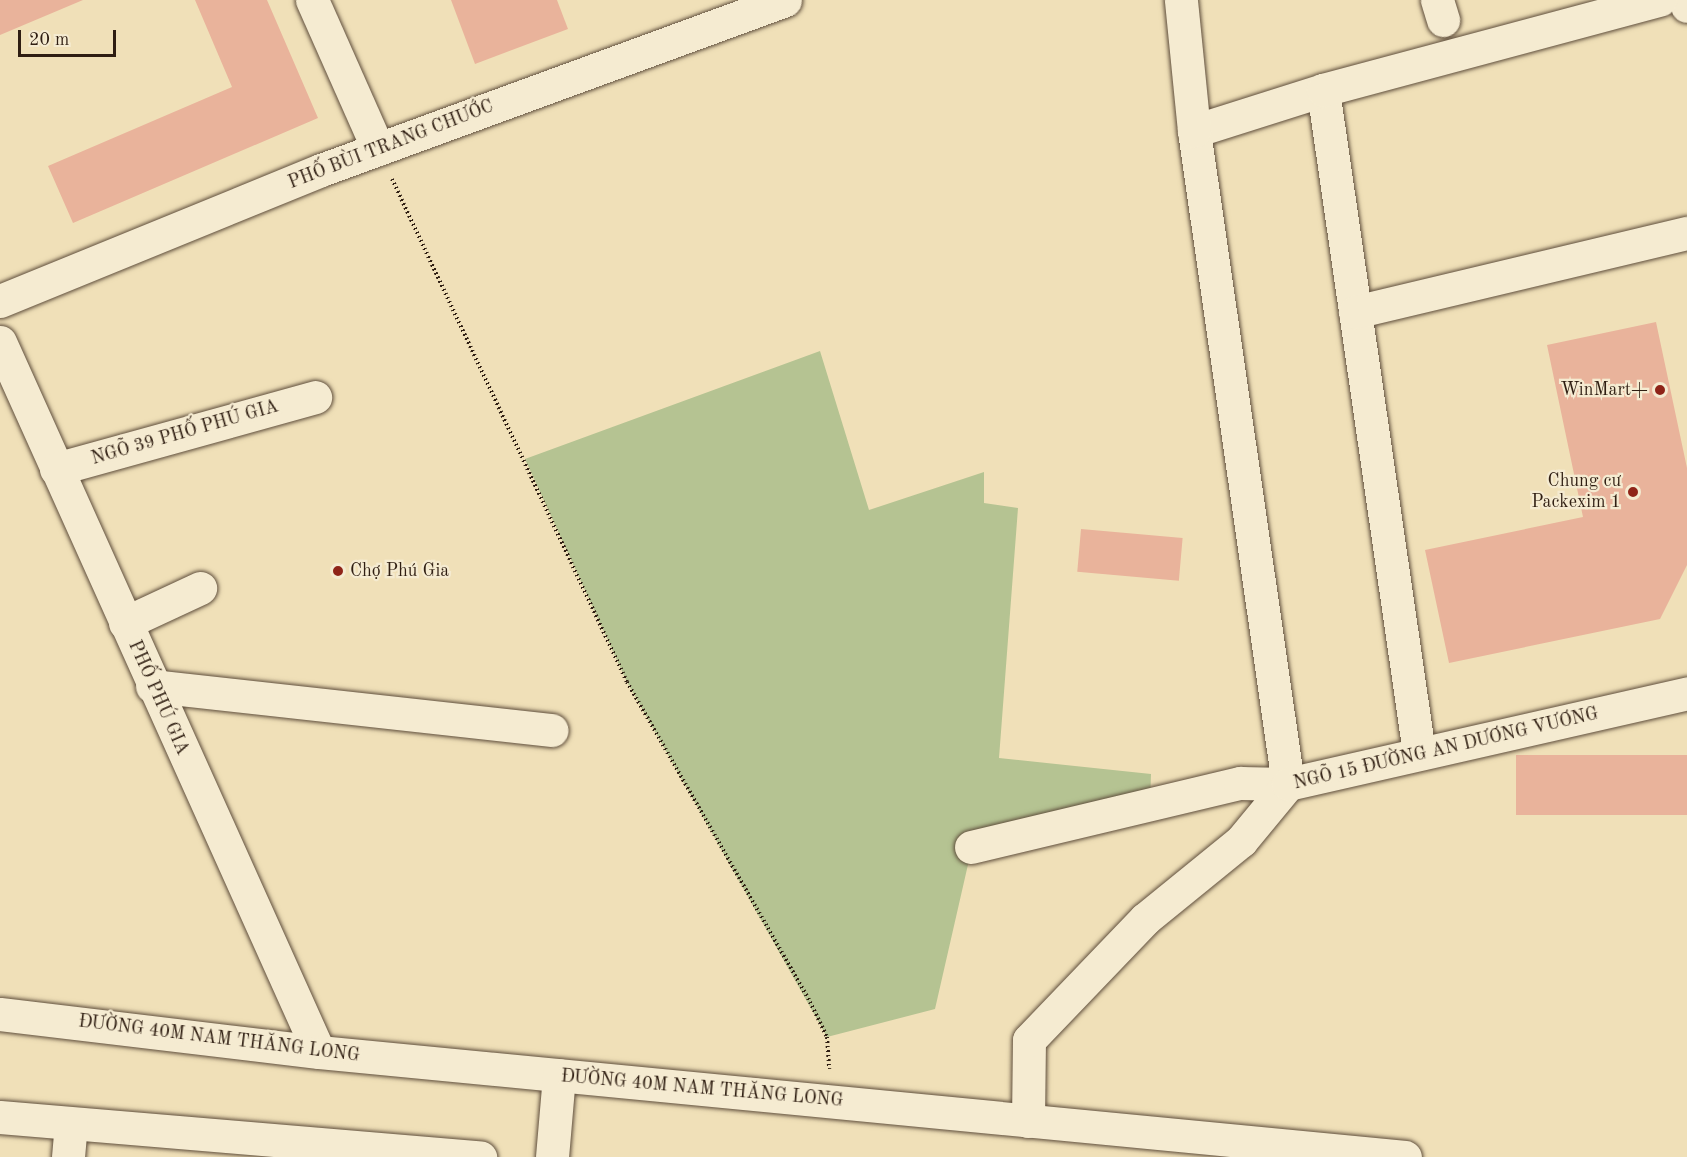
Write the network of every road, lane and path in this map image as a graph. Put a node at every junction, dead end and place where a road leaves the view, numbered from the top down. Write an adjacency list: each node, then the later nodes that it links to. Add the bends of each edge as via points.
1 (312, 0): 9 (street)
2 (785, 0): 9 (street, PHỐ BÙI TRANG CHƯỚC)
3 (1181, 0): 8 (street)
4 (1660, 0): 7 (street)
5 (1686, 0): 6 (street)
6 (1687, 6)
7 (1323, 90): 8 (street); 12 (street)
8 (1194, 131): 22 (street)
9 (378, 149): 11 (street, PHỐ BÙI TRANG CHƯỚC); 27 (path, via 627,682 827,1037)
10 (1687, 233): 12 (street)
11 (0, 300)
12 (1355, 312): 21 (street)
13 (2, 354): 15 (street, PHỐ PHÚ GIA)
14 (315, 398): 15 (street, NGÕ 39 PHỐ PHÚ GIA)
15 (56, 469): 17 (street, PHỐ PHÚ GIA)
16 (201, 588): 17 (street)
17 (124, 624): 18 (street, PHỐ PHÚ GIA)
18 (152, 686): 20 (street); 25 (street, PHỐ PHÚ GIA)
19 (1687, 693): 21 (street, NGÕ 15 ĐƯỜNG AN DƯƠNG VƯƠNG)
20 (552, 730)
21 (1419, 753): 22 (street, NGÕ 15 ĐƯỜNG AN DƯƠNG VƯƠNG)
22 (1288, 784): 23 (street, via 1240,783); 29 (street, NGÕ 15 ĐƯỜNG AN DƯƠNG VƯƠNG, via 1241,841 1145,919 1029,1040)
23 (971, 847)
24 (0, 1014): 25 (street, ĐƯỜNG 40M NAM THĂNG LONG)
25 (319, 1052): 26 (street, ĐƯỜNG 40M NAM THĂNG LONG)
26 (560, 1076): 27 (street, ĐƯỜNG 40M NAM THĂNG LONG); 34 (street)
27 (831, 1102): 29 (street, ĐƯỜNG 40M NAM THĂNG LONG)
28 (0, 1117): 30 (street)
29 (1029, 1120): 35 (street, ĐƯỜNG 40M NAM THĂNG LONG)
30 (71, 1124): 31 (street); 32 (street)
31 (272, 1147): 33 (street)
32 (68, 1157)
33 (480, 1157)
34 (552, 1157)
35 (1405, 1157)

